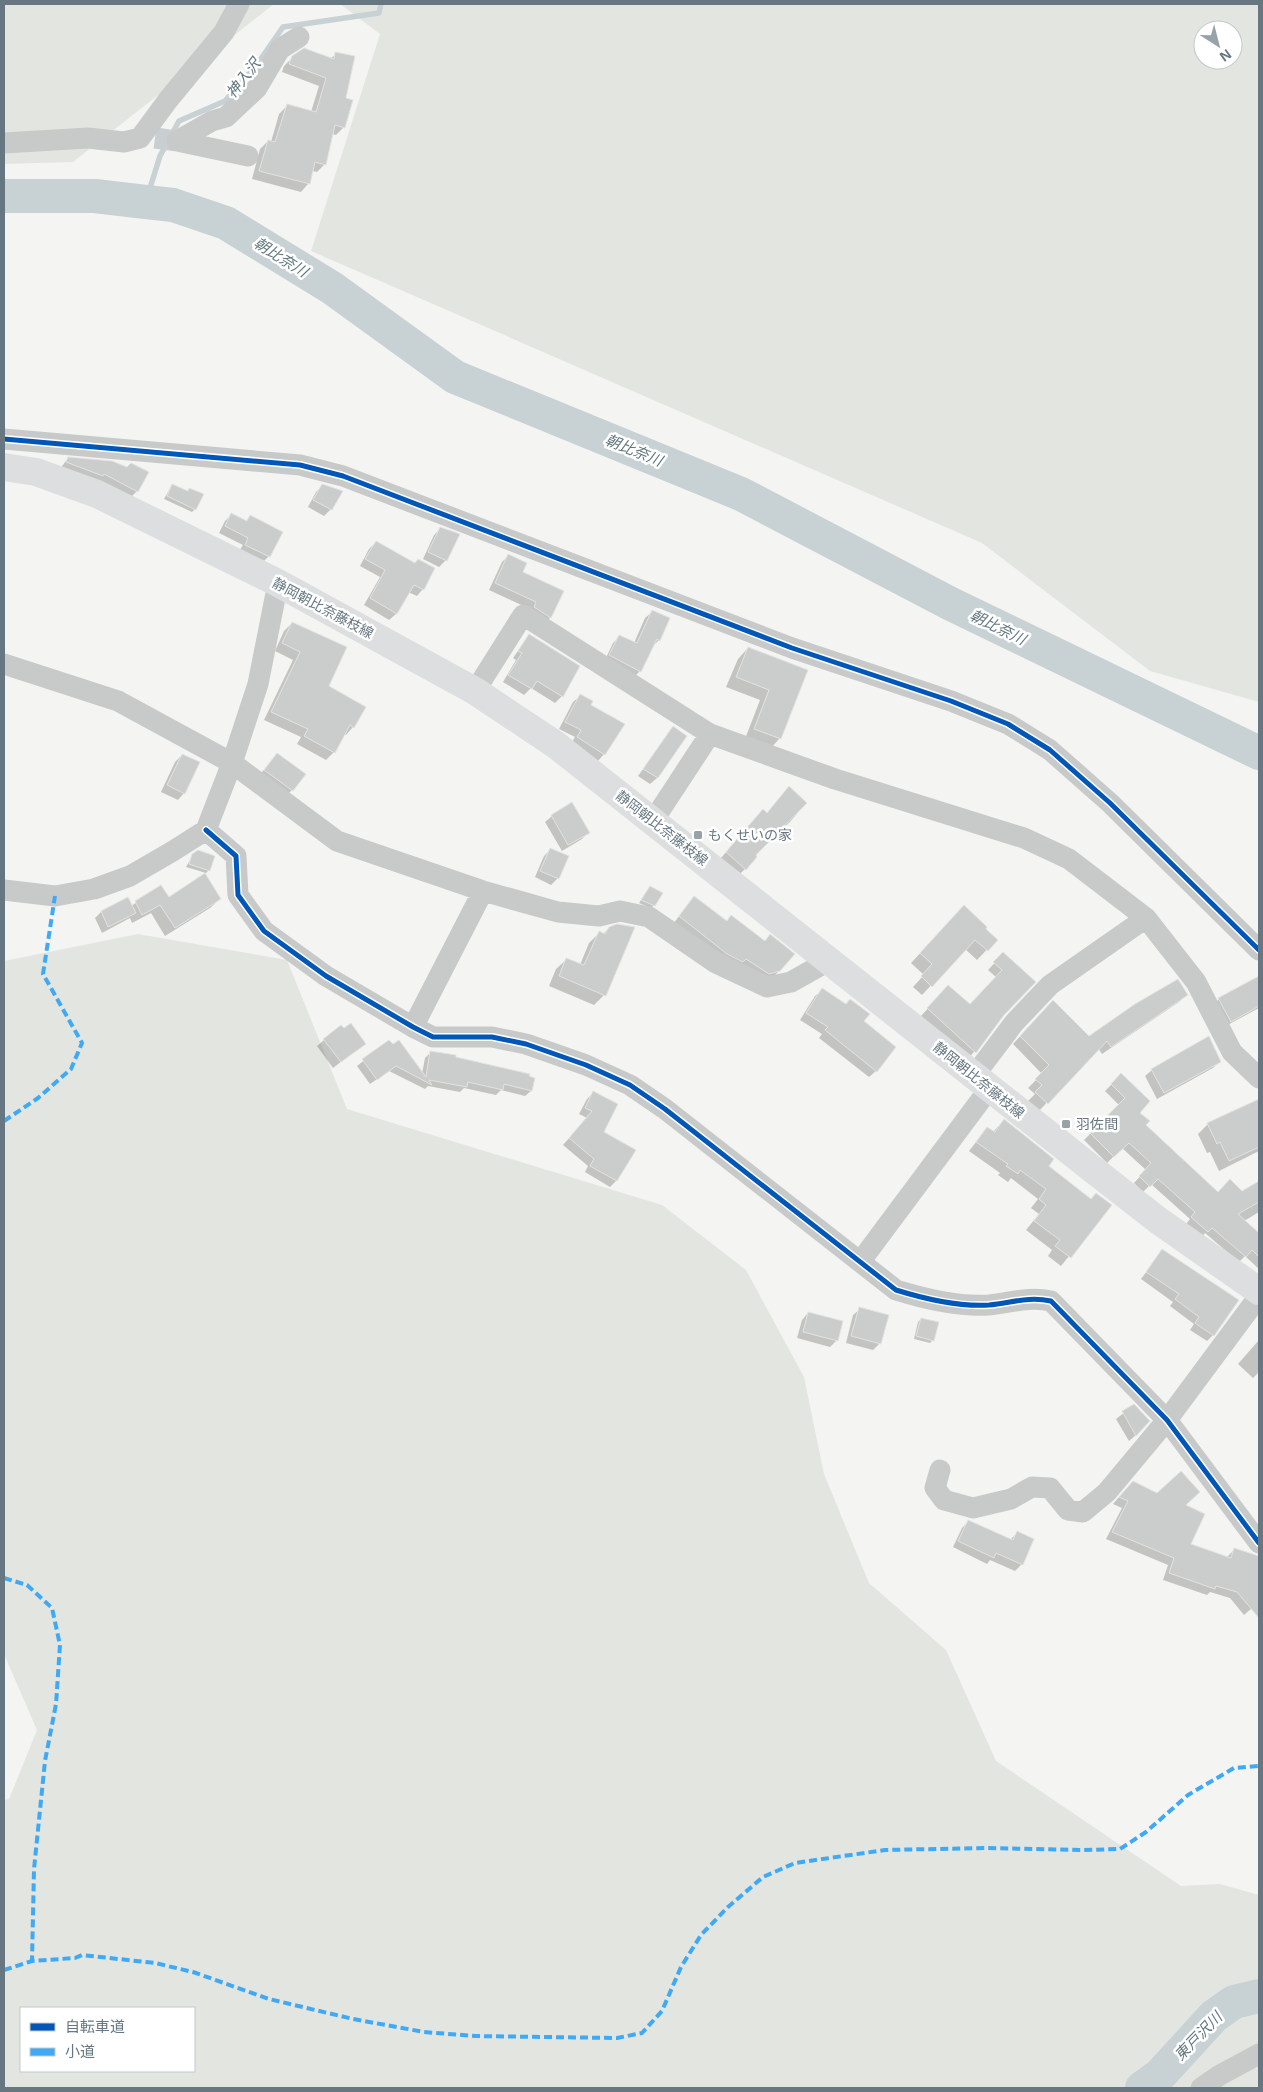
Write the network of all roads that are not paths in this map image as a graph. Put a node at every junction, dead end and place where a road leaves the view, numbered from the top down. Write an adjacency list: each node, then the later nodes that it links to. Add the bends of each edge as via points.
1 (238, 4): 3 (street, via 224,32 168,100 148,138 124,142 88,138)
2 (299, 37): 4 (street, via 280,49 257,88 226,117 212,121 177,141)
3 (4, 143)
4 (248, 156)
5 (4, 439): 17 (street, via 300,465 343,476 792,648 951,701 1008,724 1050,750 1110,803)
6 (4, 467): 7 (main road, 静岡朝比奈藤枝線, via 36,472 97,494)
7 (278, 583): 9 (main road, 静岡朝比奈藤枝線); 11 (street, via 258,684)
8 (4, 664): 11 (street, via 118,701)
9 (476, 691): 10 (street, via 522,614); 12 (main road, 静岡朝比奈藤枝線, via 556,745)
10 (710, 734): 12 (street); 16 (street, via 835,779 1024,838 1069,859)
11 (232, 763): 13 (street); 15 (street, via 337,841)
12 (653, 821): 18 (main road, 静岡朝比奈藤枝線)
13 (206, 830): 14 (street, via 130,876 94,889 55,896); 19 (street, via 236,856 238,895 264,931 326,976)
14 (4, 890)
15 (483, 891): 18 (street, via 558,912 599,916 620,910 648,917 716,963 767,987 792,982); 19 (street)
16 (1146, 918): 20 (street, via 1196,982 1232,1052); 21 (street, via 1050,985 1014,1023)
17 (1259, 950)
18 (830, 960): 21 (main road, 静岡朝比奈藤枝線)
19 (413, 1027): 22 (street, via 433,1037 492,1036 526,1044 630,1085)
20 (1259, 1078)
21 (982, 1082): 22 (street); 23 (main road, 静岡朝比奈藤枝線, via 1159,1221)
22 (860, 1262): 25 (street, via 896,1290 921,1298 987,1305 1036,1298 1051,1301)
23 (1259, 1291)
24 (1259, 1296): 25 (street)
25 (1167, 1420): 26 (street, via 1107,1492 1083,1512 1068,1510 1050,1488 1032,1487 1011,1499 973,1508 944,1500 935,1488); 27 (street)
26 (940, 1470)
27 (1259, 1543)
28 (1259, 2054): 29 (street)
29 (1201, 2088)

